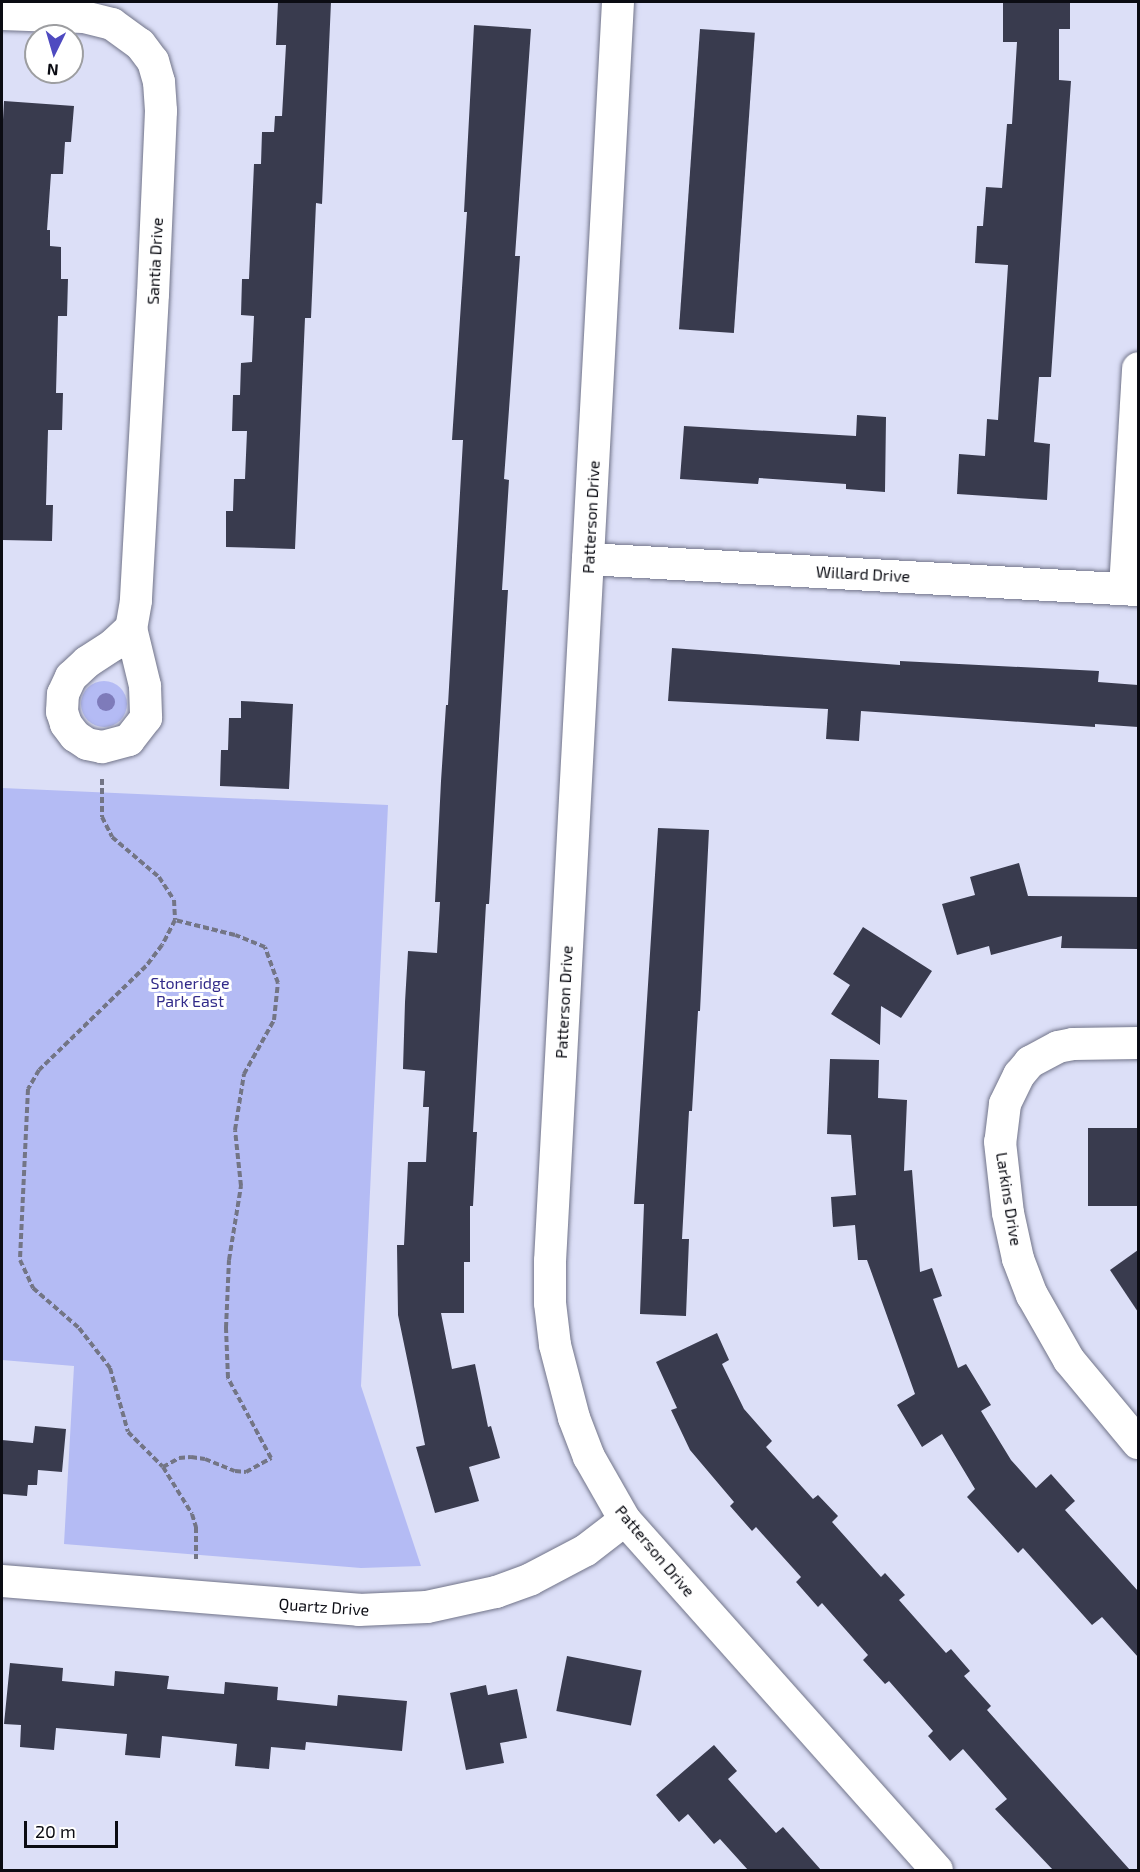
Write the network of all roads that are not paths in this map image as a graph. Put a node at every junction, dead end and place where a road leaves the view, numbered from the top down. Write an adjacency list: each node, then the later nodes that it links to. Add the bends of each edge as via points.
1 (618, 2): 4 (street, Patterson Drive)
2 (2, 14): 6 (street, Santia Drive, via 84,17 112,24 147,53 159,82 153,294 136,601)
3 (1138, 368): 5 (street)
4 (588, 559): 5 (street, Willard Drive); 9 (street, Patterson Drive, via 550,1303 555,1345 574,1418 600,1480)
5 (1132, 590)
6 (131, 628)
7 (1138, 1043): 8 (street, Larkins Drive, via 1091,1042 1058,1047 1043,1054 1019,1075 1005,1104 1002,1121 1003,1180 1018,1258 1032,1295 1069,1360)
8 (1138, 1443)
9 (625, 1520): 10 (street, Quartz Drive, via 586,1550 531,1579 486,1595 427,1607 359,1610); 11 (street, Patterson Drive)
10 (2, 1581)
11 (937, 1870)

